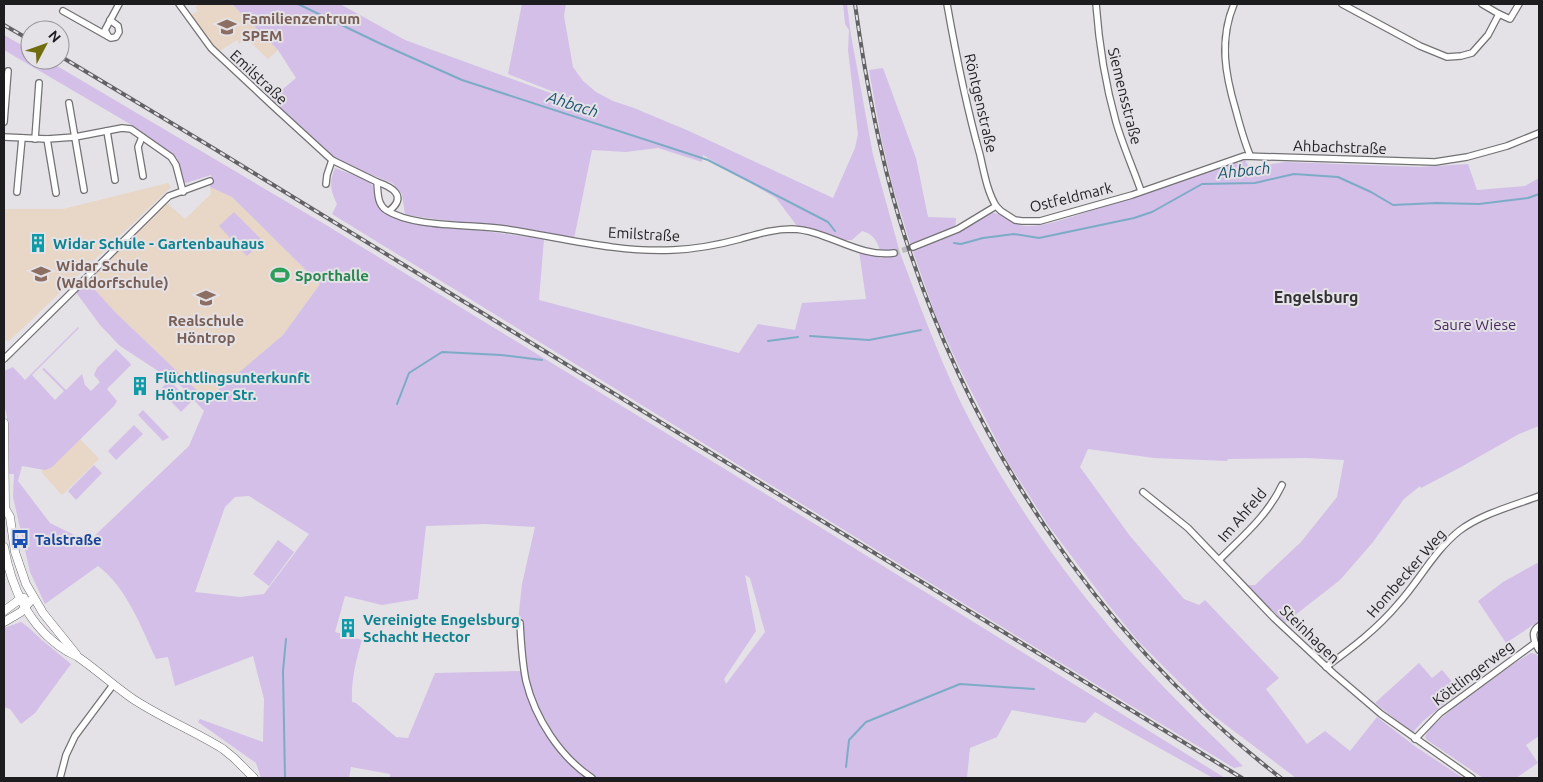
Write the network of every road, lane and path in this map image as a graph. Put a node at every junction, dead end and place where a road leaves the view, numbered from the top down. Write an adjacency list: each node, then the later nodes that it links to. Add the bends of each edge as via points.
1 (119, 4): 11 (street)
2 (179, 4): 26 (street, Emilstraße, via 216,54)
3 (947, 4): 37 (street, Röntgenstraße, via 975,138)
4 (1096, 4): 33 (street, Siemensstraße, via 1108,90 1116,123)
5 (1234, 4): 25 (street, via 1225,44 1226,71)
6 (1342, 4): 10 (street, via 1447,57 1472,53 1488,35)
7 (1482, 4): 10 (street)
8 (1519, 4): 10 (street, via 1510,20)
9 (63, 11): 12 (street)
10 (1499, 14)
11 (110, 20): 12 (street, via 105,30); 12 (street, via 118,26 119,32 116,37)
12 (108, 36)
13 (8, 71): 16 (street)
14 (39, 83): 23 (street)
15 (69, 104): 20 (street)
16 (4, 122)
17 (107, 131): 20 (street); 21 (street, via 126,128); 28 (street)
18 (1539, 133): 25 (street, Ahbachstraße, via 1507,146 1435,162)
19 (4, 136): 22 (street)
20 (75, 137): 24 (street); 32 (street)
21 (142, 137): 27 (street, via 138,147); 35 (street, via 174,161)
22 (22, 138): 23 (street); 34 (street)
23 (35, 139): 24 (street)
24 (47, 139): 36 (street)
25 (1250, 155): 33 (street, Ahbachstraße)
26 (332, 160): 30 (street, Emilstraße); 31 (street)
27 (143, 176)
28 (115, 180)
29 (210, 181): 35 (street)
30 (377, 182): 38 (street, via 382,206); 38 (street, Emilstraße, via 396,191 397,202)
31 (326, 184)
32 (84, 190)
33 (1141, 191): 37 (street, Ostfeldmark, via 1040,221 1015,220)
34 (17, 192)
35 (182, 192): 41 (street, via 163,202)
36 (56, 193)
37 (996, 206): 39 (street, via 958,229)
38 (389, 211): 40 (street, Emilstraße, via 412,219 644,250 698,249 770,230 794,229 877,254)
39 (913, 248)
40 (894, 253)
41 (4, 359)
42 (4, 423): 46 (street)
43 (1282, 485): 48 (street, Im Ahfeld, via 1276,499)
44 (1143, 492): 48 (street, Steinhagen, via 1188,528)
45 (1539, 496): 60 (street, Hombecker Weg, via 1488,515 1458,532 1382,621)
46 (5, 509): 49 (street, via 10,517 21,572)
47 (4, 547): 50 (street, via 9,572)
48 (1219, 560): 60 (street, Steinhagen)
49 (33, 598): 50 (street); 51 (street); 59 (street)
50 (20, 599): 51 (street); 52 (street)
51 (26, 608): 53 (street); 54 (street)
52 (4, 610)
53 (34, 620): 54 (street); 59 (street, via 53,641)
54 (6, 621)
55 (520, 623): 65 (street, via 526,680 540,716 556,744)
56 (1539, 626): 57 (street, Köttlingerweg, via 1534,630)
57 (1534, 643): 58 (street); 62 (street, Köttlingerweg, via 1440,713)
58 (1539, 650)
59 (77, 656): 61 (street)
60 (1326, 666): 62 (street, Steinhagen)
61 (114, 685): 63 (street, via 75,736); 64 (street, via 223,749)
62 (1415, 739): 66 (street, Steinhagen)
63 (60, 778)
64 (254, 778)
65 (592, 778)
66 (1472, 778)

